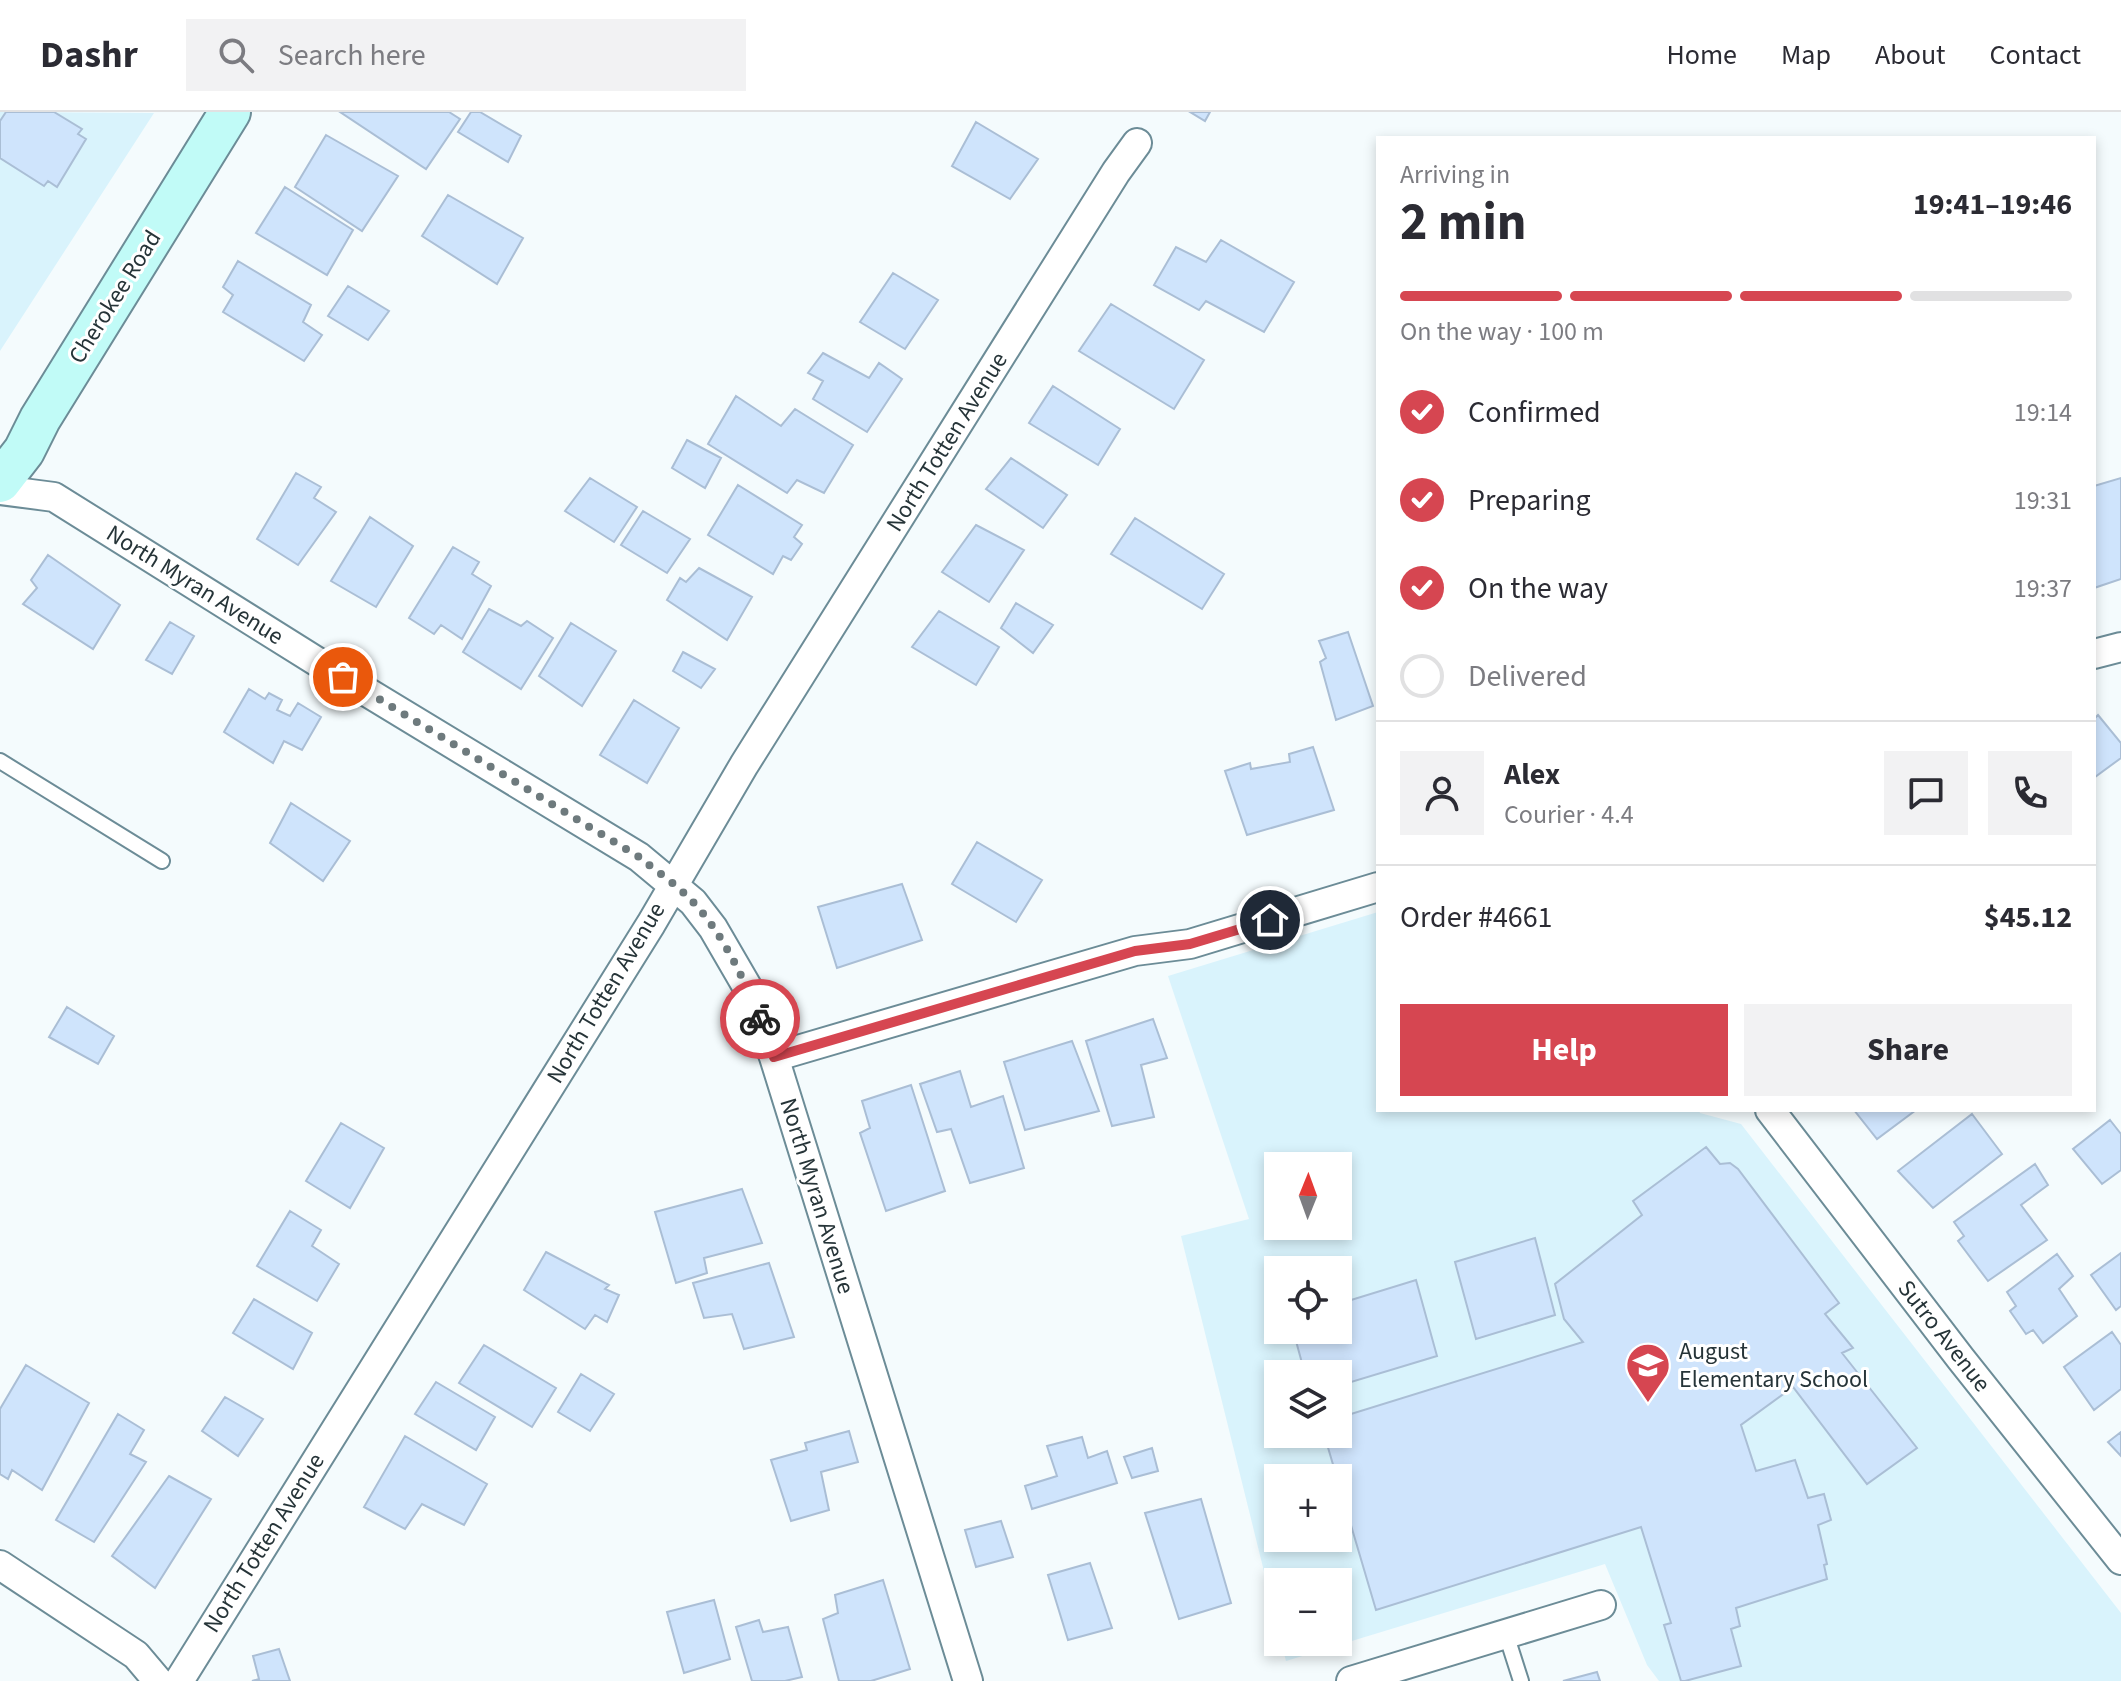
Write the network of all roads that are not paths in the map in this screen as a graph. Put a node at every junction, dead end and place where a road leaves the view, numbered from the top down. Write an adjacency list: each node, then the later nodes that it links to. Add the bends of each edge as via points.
1 (230, 112): 3 (street, Cherokee Road, via 24,451)
2 (1137, 143): 9 (street, North Totten Avenue)
3 (0, 482)
4 (0, 490): 9 (street, North Myran Avenue, via 54,497 639,857)
5 (2121, 647): 6 (street)
6 (2096, 653)
7 (0, 761): 8 (lane)
8 (162, 861)
9 (673, 884): 11 (street, North Myran Avenue, via 713,928 749,990); 18 (street, North Totten Avenue)
10 (1376, 888): 11 (street, via 1190,944 1135,951)
11 (774, 1057): 19 (street, North Myran Avenue)
12 (1772, 1112): 13 (street, Sutro Avenue)
13 (2121, 1560)
14 (0, 1565): 17 (street, via 136,1655)
15 (1601, 1605): 16 (street)
16 (1506, 1634): 20 (street); 21 (lane)
17 (158, 1681)
18 (179, 1681)
19 (968, 1681)
20 (1351, 1681)
21 (1521, 1681)

